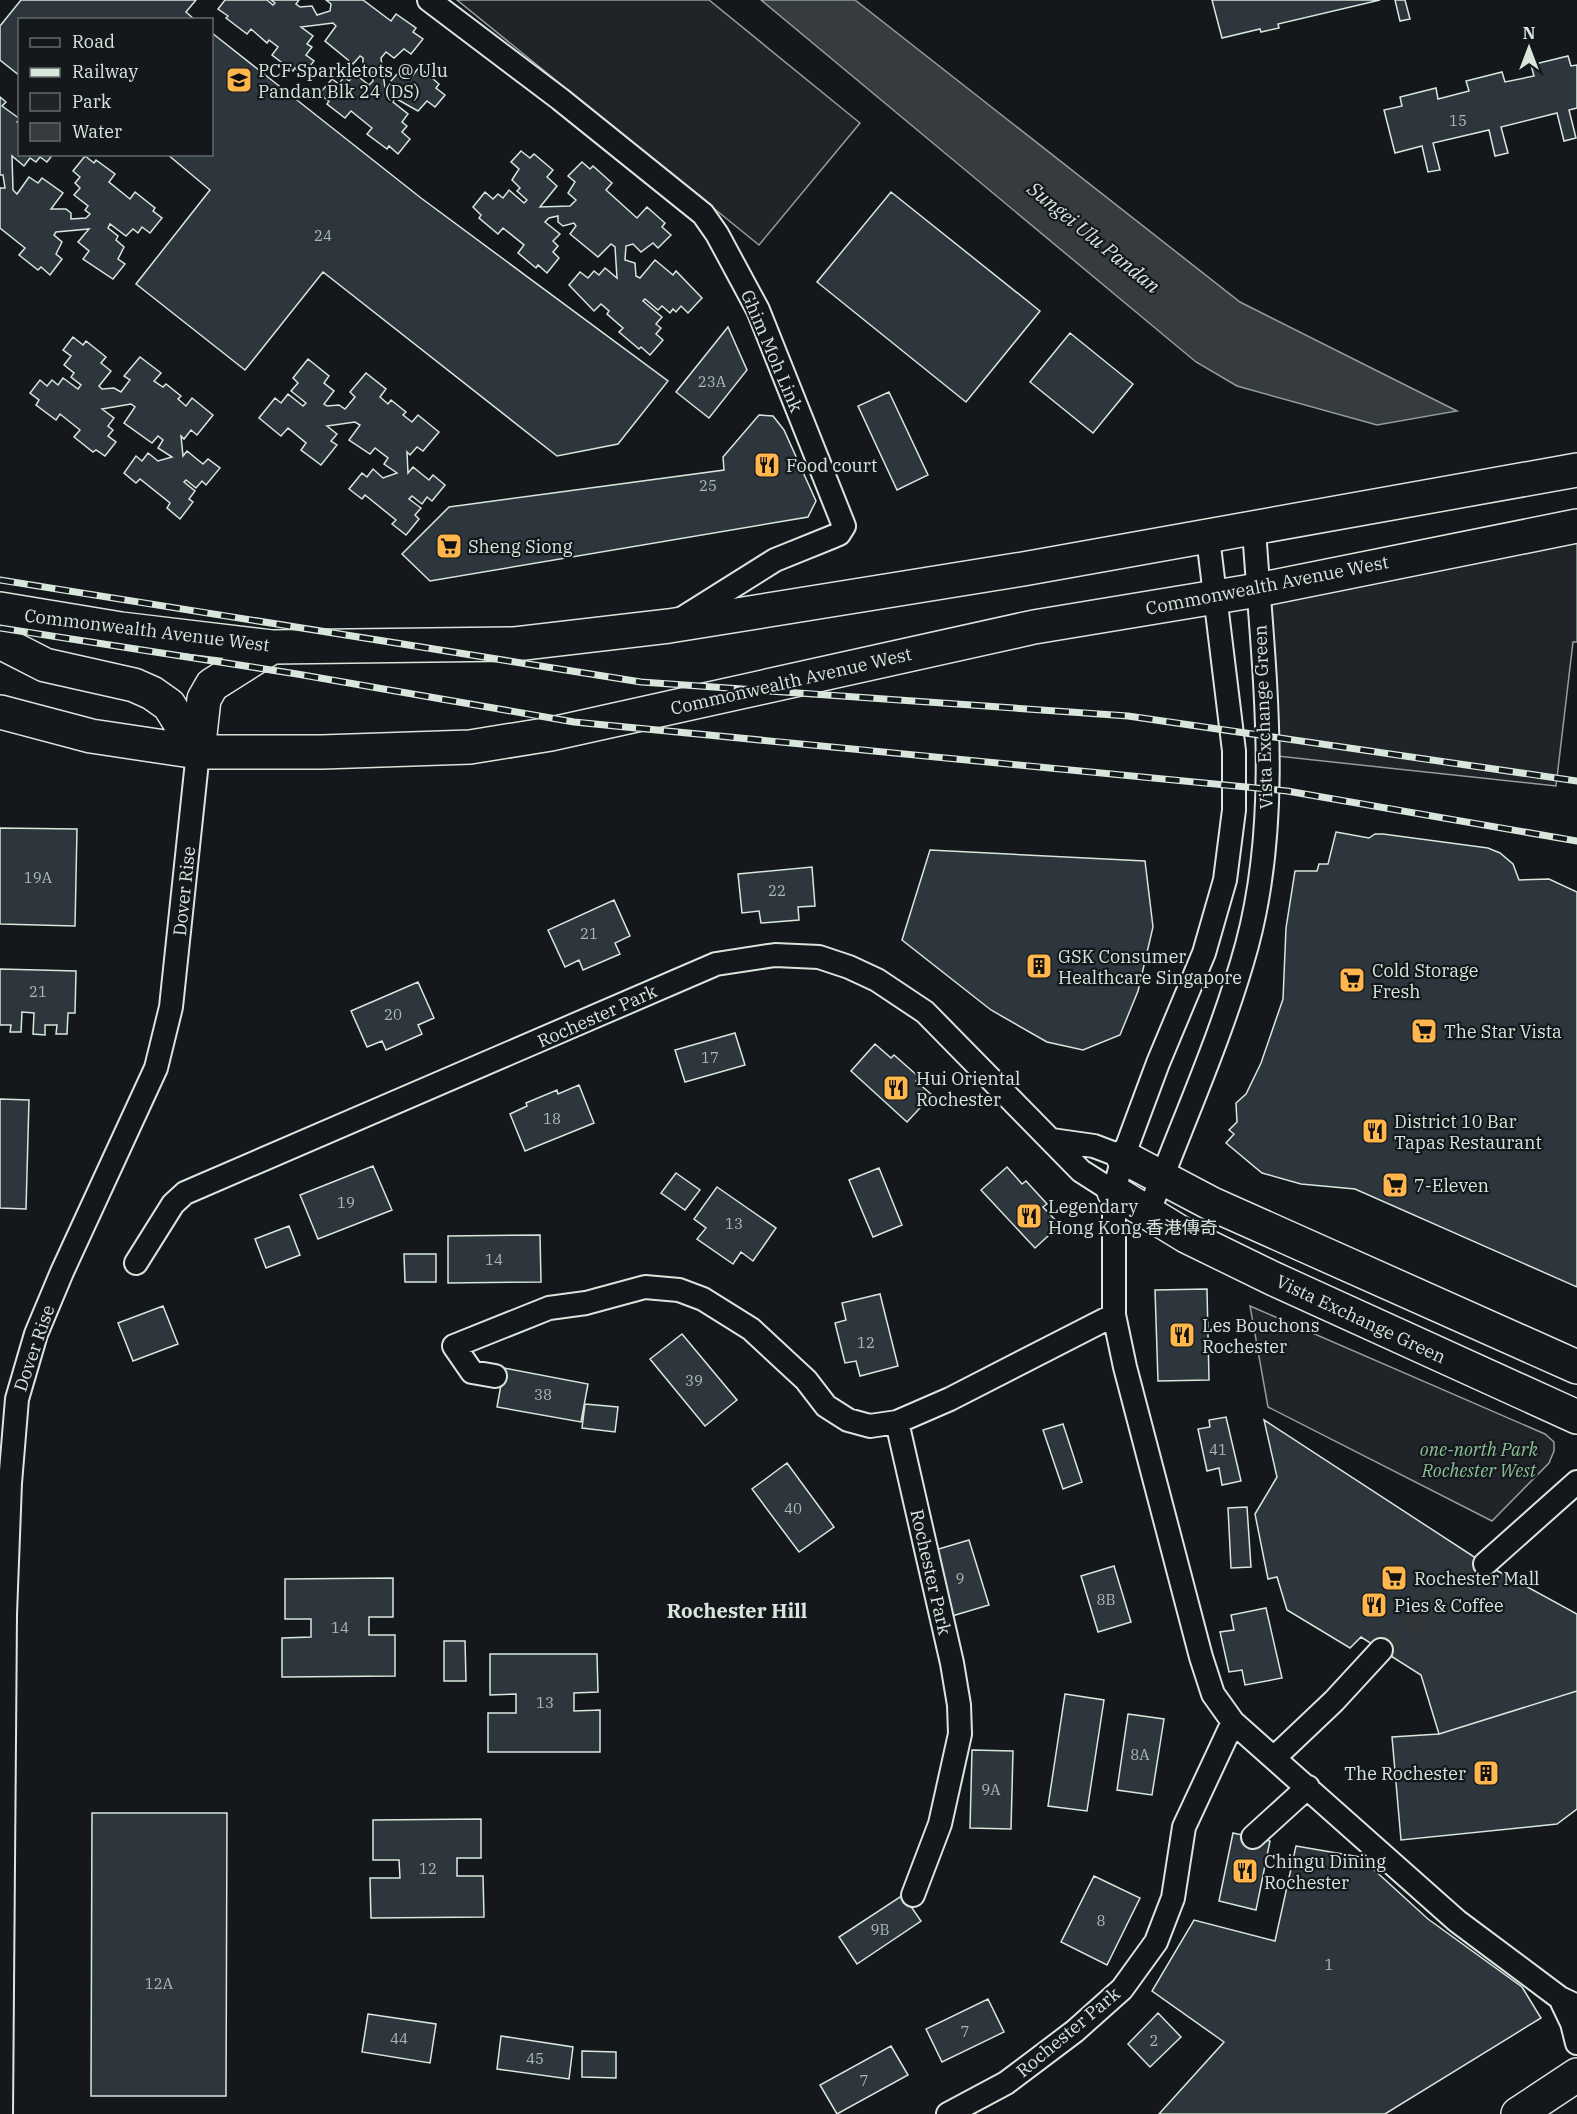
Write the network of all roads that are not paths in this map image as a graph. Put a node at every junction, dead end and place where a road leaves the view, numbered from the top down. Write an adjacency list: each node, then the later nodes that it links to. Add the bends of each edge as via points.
1 (429, 0): 9 (street, Ghim Moh Link, via 703,214 758,310 842,518 843,530 832,537 775,560)
2 (1577, 471): 4 (main road, Commonwealth Avenue West)
3 (1577, 526): 6 (main road, Commonwealth Avenue West)
4 (1254, 529): 5 (main road, Commonwealth Avenue West); 6 (street, Vista Exchange Green)
5 (1208, 538): 7 (street, Vista Exchange Green); 9 (main road, Commonwealth Avenue West)
6 (1258, 590): 7 (main road, Commonwealth Avenue West); 16 (street, Vista Exchange Green, via 1268,755 1257,893 1247,945)
7 (1216, 597): 13 (main road, Commonwealth Avenue West, via 1034,627 552,735 470,747); 15 (street, Vista Exchange Green, via 1234,751 1234,810 1225,879 1204,953)
8 (0, 609): 11 (main road, Commonwealth Avenue West, via 131,631)
9 (669, 626): 11 (main road, Commonwealth Avenue West, via 514,644)
10 (0, 642): 13 (main road, via 45,665 134,685 152,693 170,705)
11 (272, 648): 13 (main road, via 212,685 204,699)
12 (0, 712): 13 (main road, Commonwealth Avenue West, via 91,736)
13 (198, 752): 36 (street, Dover Rise, via 171,1007 156,1068 62,1272 36,1334 17,1399 5,1614)
14 (1052, 1140): 15 (street, via 1094,1146); 17 (street, Rochester Park, via 1081,1171); 19 (street, Rochester Park, via 925,1012 849,966 819,957 775,955 716,964 185,1193 173,1204)
15 (1123, 1157): 16 (main road); 17 (street, Vista Exchange Green)
16 (1162, 1176): 18 (street, Vista Exchange Green); 21 (main road, via 1255,1223)
17 (1114, 1192): 18 (main road, Vista Exchange Green); 20 (street)
18 (1148, 1214): 23 (main road, Vista Exchange Green, via 1274,1279)
19 (136, 1263)
20 (1114, 1315): 24 (street); 28 (street, via 1201,1657 1213,1694)
21 (1577, 1367)
22 (495, 1376): 24 (street, via 472,1372 454,1346 549,1308 586,1303 645,1287 679,1290 703,1299 751,1329 806,1380 826,1406 848,1420 870,1426)
23 (1577, 1417)
24 (897, 1422): 32 (street, Rochester Park, via 950,1651 960,1734 940,1824)
25 (1577, 1482): 26 (street)
26 (1485, 1564)
27 (1381, 1650): 29 (street)
28 (1233, 1722): 29 (street); 37 (street, Rochester Park, via 1184,1827 1173,1898 1156,1942 1110,2002 1006,2083)
29 (1275, 1757): 30 (street)
30 (1308, 1787): 31 (street); 33 (street, via 1457,1921)
31 (1253, 1837)
32 (913, 1894)
33 (1569, 2002): 34 (street)
34 (1577, 2043)
35 (1577, 2075): 38 (main road)
36 (1, 2114)
37 (948, 2114)
38 (1518, 2114)

